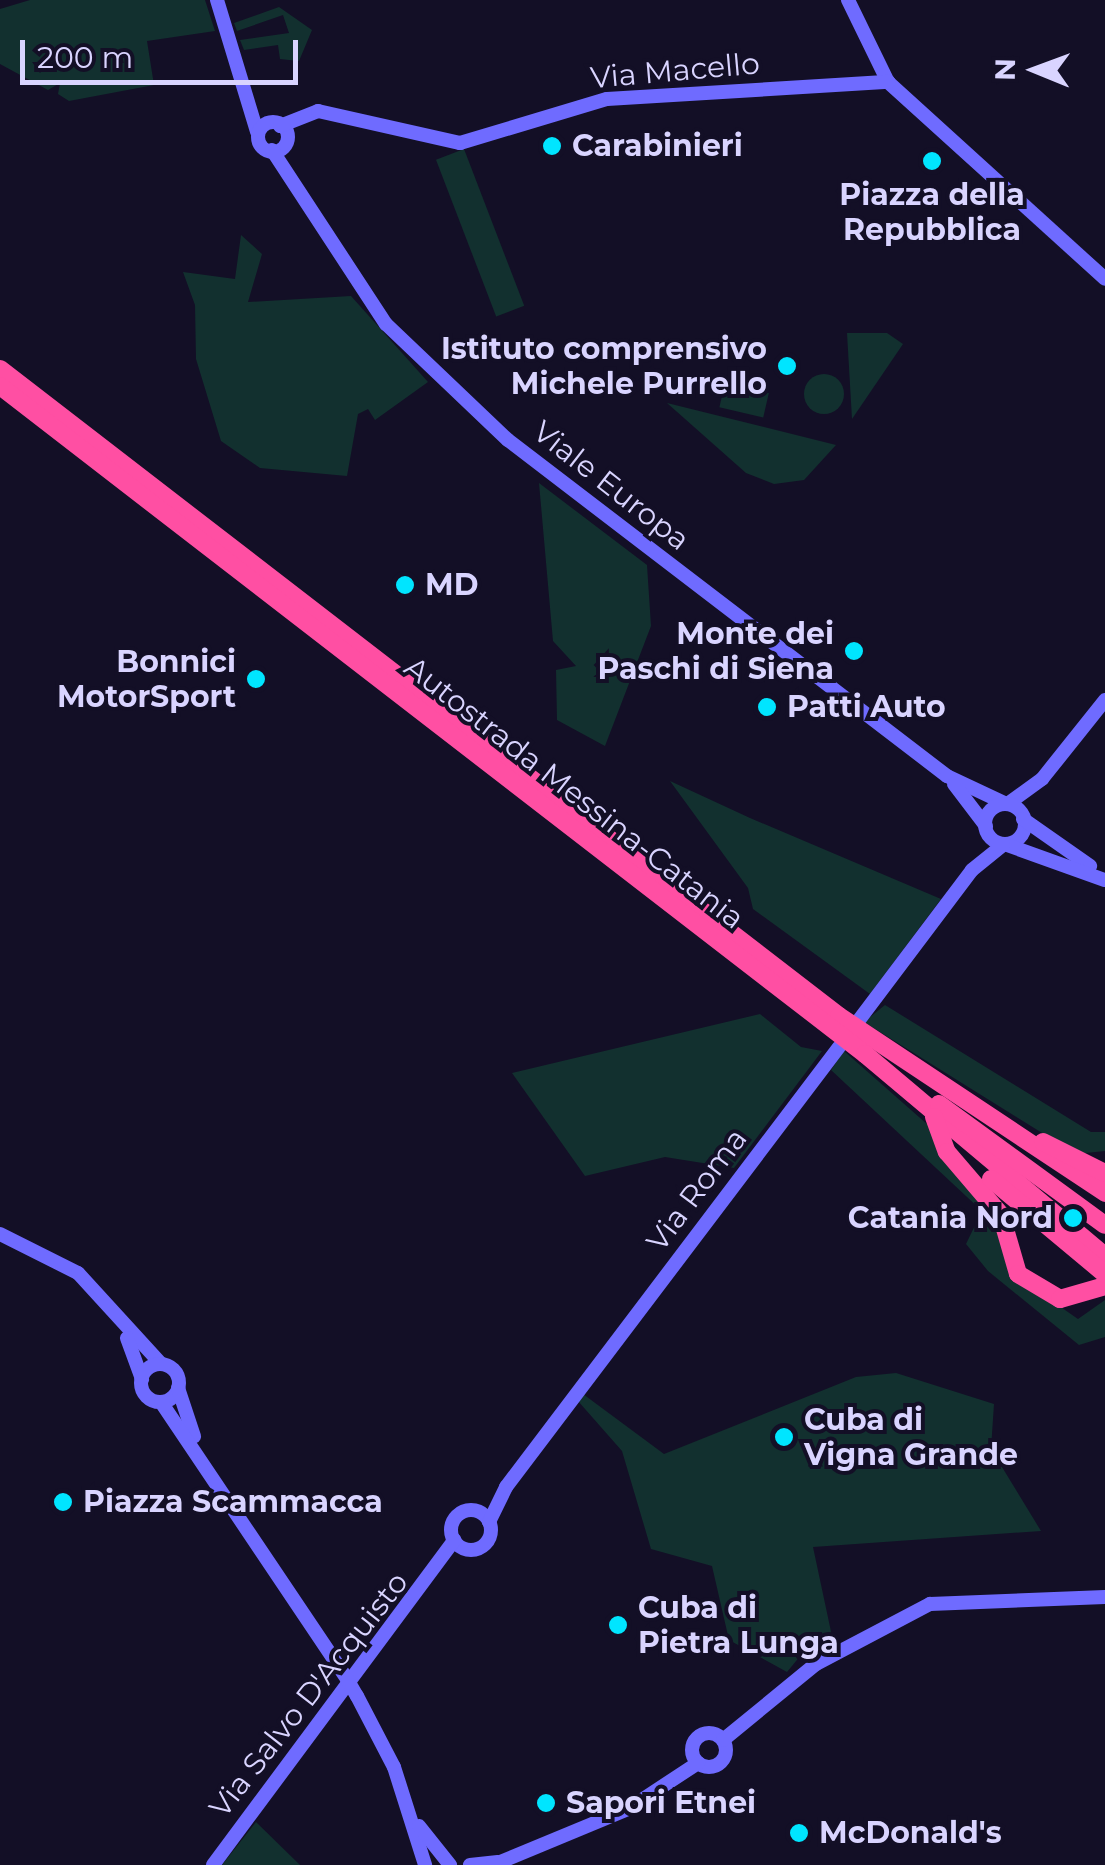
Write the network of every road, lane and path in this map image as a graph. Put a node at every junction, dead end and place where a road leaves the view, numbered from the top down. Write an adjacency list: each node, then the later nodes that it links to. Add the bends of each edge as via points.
1 (217, 0): 4 (main road)
2 (848, 0): 3 (main road)
3 (888, 82): 5 (main road, Via Macello, via 607,99 460,143 335,113); 11 (main road)
4 (256, 106): 6 (main road); 7 (main road)
5 (300, 122): 6 (main road, Via Macello); 8 (main road)
6 (277, 125): 7 (main road, Via Macello); 8 (main road)
7 (257, 132): 9 (main road, Viale Europa)
8 (289, 143): 9 (main road); 10 (main road)
9 (272, 150): 10 (main road, Viale Europa)
10 (297, 184): 15 (main road, Viale Europa, via 386,324 508,440)
11 (1105, 278)
12 (0, 369): 26 (highway, Autostrada Messina-Catania)
13 (0, 383): 28 (highway, Autostrada Messina-Catania)
14 (1105, 700): 16 (main road)
15 (947, 776): 17 (main road); 19 (main road)
16 (1042, 779): 17 (main road); 18 (main road)
17 (1006, 803): 18 (main road); 19 (main road)
18 (1022, 817): 20 (main road); 22 (main road, via 1041,840)
19 (986, 828): 20 (main road); 21 (main road)
20 (1005, 845): 21 (main road); 23 (main road)
21 (972, 870): 24 (main road)
22 (1105, 872)
23 (1105, 880)
24 (859, 1020)
25 (839, 1047): 49 (main road, Via Roma)
26 (892, 1054): 27 (highway, Autostrada Messina-Catania); 35 (highway)
27 (974, 1107): 29 (highway); 33 (highway, Autostrada Messina-Catania); 34 (highway)
28 (942, 1116): 30 (highway); 36 (highway); 38 (highway); 39 (highway); 40 (highway, Autostrada Messina-Catania); 42 (highway, via 947,1152 1001,1214 1014,1270 1055,1298)
29 (1028, 1136): 31 (highway); 32 (highway)
30 (970, 1157): 41 (highway); 42 (highway, via 1033,1232)
31 (1105, 1173)
32 (1105, 1185)
33 (1105, 1193)
34 (1105, 1206)
35 (1105, 1216)
36 (1105, 1225)
37 (0, 1234): 43 (main road, via 78,1273)
38 (1105, 1235)
39 (1105, 1246)
40 (1105, 1256)
41 (1105, 1265)
42 (1105, 1283)
43 (121, 1323): 44 (main road); 45 (main road)
44 (161, 1364): 45 (main road); 46 (main road)
45 (142, 1380): 47 (main road)
46 (178, 1388): 47 (main road); 48 (main road)
47 (160, 1402): 48 (main road)
48 (198, 1446): 56 (main road, bridge, via 358,1696)
49 (506, 1488): 50 (main road); 51 (main road)
50 (477, 1511): 51 (main road); 52 (main road, via 456,1518)
51 (489, 1522): 52 (main road, via 487,1543)
52 (460, 1545): 58 (main road, Via Salvo D'Acquisto)
53 (1105, 1597): 54 (main road, via 1060,1604 945,1599 858,1638 792,1681)
54 (723, 1740): 55 (main road, via 720,1762); 55 (main road, via 698,1737)
55 (698, 1763): 57 (main road, via 628,1809)
56 (414, 1818): 59 (main road); 61 (main road)
57 (496, 1863): 62 (main road)
58 (213, 1865)
59 (425, 1865)
60 (434, 1865): 61 (main road)
61 (450, 1865)
62 (470, 1865)

